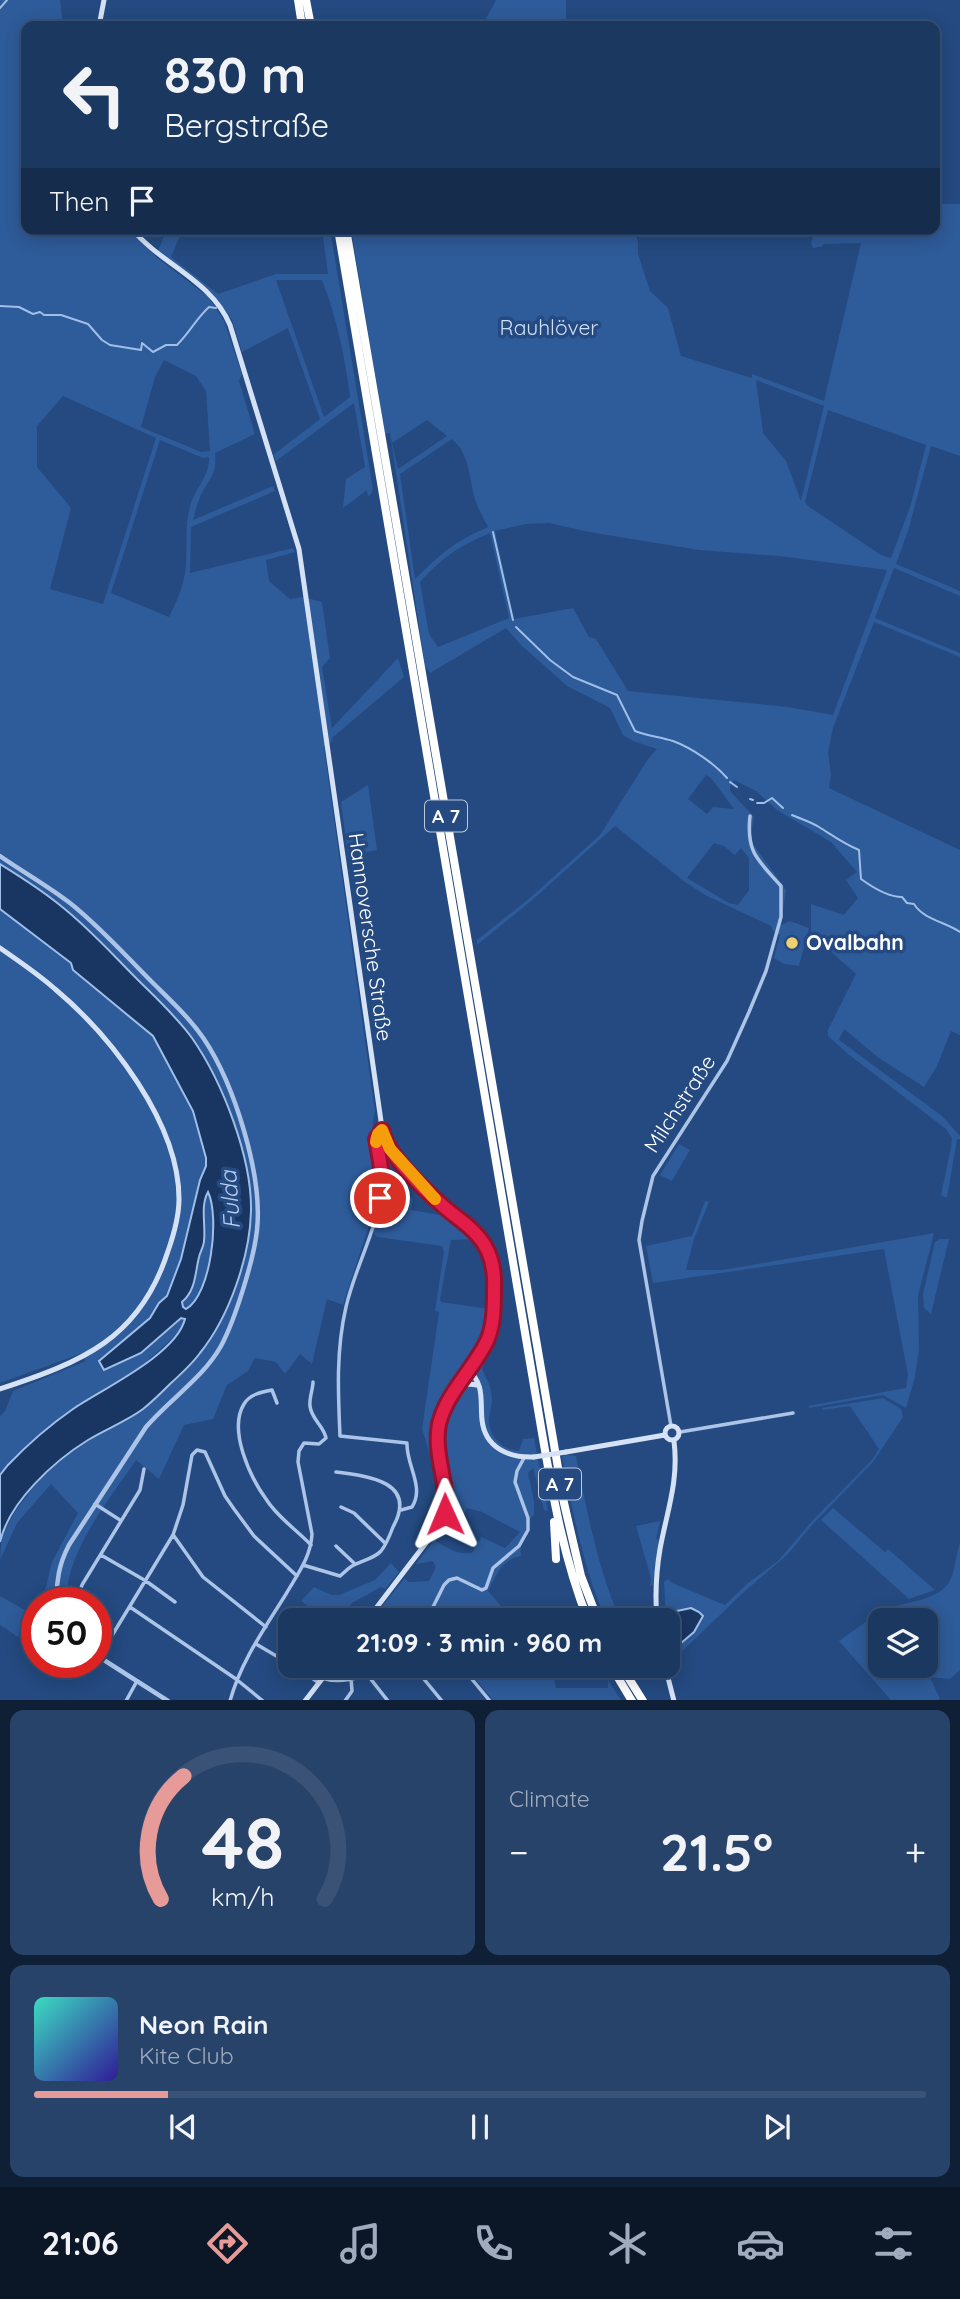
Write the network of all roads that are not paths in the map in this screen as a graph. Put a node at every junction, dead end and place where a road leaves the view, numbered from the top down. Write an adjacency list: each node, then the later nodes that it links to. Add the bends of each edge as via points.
1 (104, 0): 4 (main road)
2 (298, 0): 5 (highway)
3 (306, 0): 6 (highway)
4 (100, 21)
5 (301, 21)
6 (310, 21)
7 (138, 235): 13 (main road, Hannoversche Straße, via 211,294 223,310 297,542)
8 (339, 235): 29 (highway, A 7)
9 (347, 235): 50 (highway, A 7, via 564,1503)
10 (750, 816): 21 (street, Milchstraße, via 754,854 781,886 781,916 765,971 727,1061 653,1176 639,1240)
11 (0, 856): 28 (street, via 69,903 186,1015 231,1093 256,1182 254,1245 220,1348 146,1427)
12 (0, 948): 17 (main road, via 58,991 89,1021 138,1084 166,1134 177,1171 179,1199 174,1234 158,1282 133,1318 72,1364)
13 (382, 1130): 14 (main road, Hannoversche Straße, via 392,1152 435,1199 478,1236 490,1255 495,1278 492,1325); 31 (street, via 376,1139 382,1173 380,1198 342,1330 337,1367 340,1436 407,1443 417,1494 412,1507)
14 (467, 1372): 16 (main road, via 476,1377); 18 (main road, Hannoversche Straße)
15 (313, 1382): 35 (street, via 309,1404 326,1438 319,1444 304,1443 298,1457)
16 (478, 1387): 18 (main road, via 466,1384); 25 (main road, via 488,1438 504,1452)
17 (0, 1389)
18 (454, 1391): 47 (main road, Hannoversche Straße, via 438,1432 446,1499 442,1522)
19 (277, 1403): 35 (street, via 272,1390 244,1403 239,1438 265,1499)
20 (793, 1413): 22 (street)
21 (671, 1426): 22 (main road); 23 (main road)
22 (680, 1432): 24 (main road)
23 (665, 1435): 24 (main road); 25 (main road, bridge)
24 (674, 1441): 51 (main road, via 674,1490 657,1566)
25 (524, 1458): 48 (street, via 515,1482 528,1522 522,1542 493,1568 484,1590 457,1578 449,1580)
26 (144, 1469): 32 (street, via 140,1490)
27 (336, 1472): 31 (street, via 390,1486)
28 (95, 1504): 32 (street); 43 (street, via 61,1559)
29 (555, 1506): 38 (highway); 49 (highway, A 7)
30 (341, 1507): 34 (street, via 354,1513)
31 (401, 1510): 34 (street)
32 (120, 1520): 37 (street)
33 (173, 1535): 41 (street, via 194,1451 201,1449 225,1496 254,1536); 42 (street); 52 (street, via 203,1577)
34 (385, 1544): 39 (street, via 377,1555)
35 (311, 1545): 40 (street)
36 (336, 1546): 39 (street)
37 (101, 1555): 42 (street); 44 (street)
38 (556, 1559)
39 (355, 1564): 40 (street, via 337,1577)
40 (303, 1565): 41 (street)
41 (297, 1576): 52 (street)
42 (146, 1581): 45 (street); 46 (street)
43 (56, 1587)
44 (82, 1587)
45 (175, 1602)
46 (130, 1607): 53 (street); 66 (street)
47 (376, 1608)
48 (432, 1608)
49 (584, 1608)
50 (593, 1608)
51 (657, 1608)
52 (266, 1627): 54 (street)
53 (112, 1635)
54 (256, 1644): 55 (street); 66 (street)
55 (278, 1656)
56 (112, 1665): 67 (street)
57 (316, 1678): 68 (street)
58 (323, 1678): 68 (main road)
59 (351, 1678): 68 (street); 74 (street, via 352,1691)
60 (370, 1678): 75 (street)
61 (423, 1678): 76 (street)
62 (471, 1678): 77 (street)
63 (618, 1678): 78 (highway)
64 (629, 1678): 79 (highway)
65 (668, 1678): 80 (main road)
66 (236, 1679): 71 (street); 72 (street)
67 (137, 1681): 69 (street); 70 (street)
68 (321, 1681): 73 (main road)
69 (126, 1700)
70 (167, 1700)
71 (230, 1700)
72 (263, 1700)
73 (305, 1700)
74 (345, 1700)
75 (388, 1700)
76 (442, 1700)
77 (490, 1700)
78 (632, 1700)
79 (643, 1700)
80 (674, 1700)

